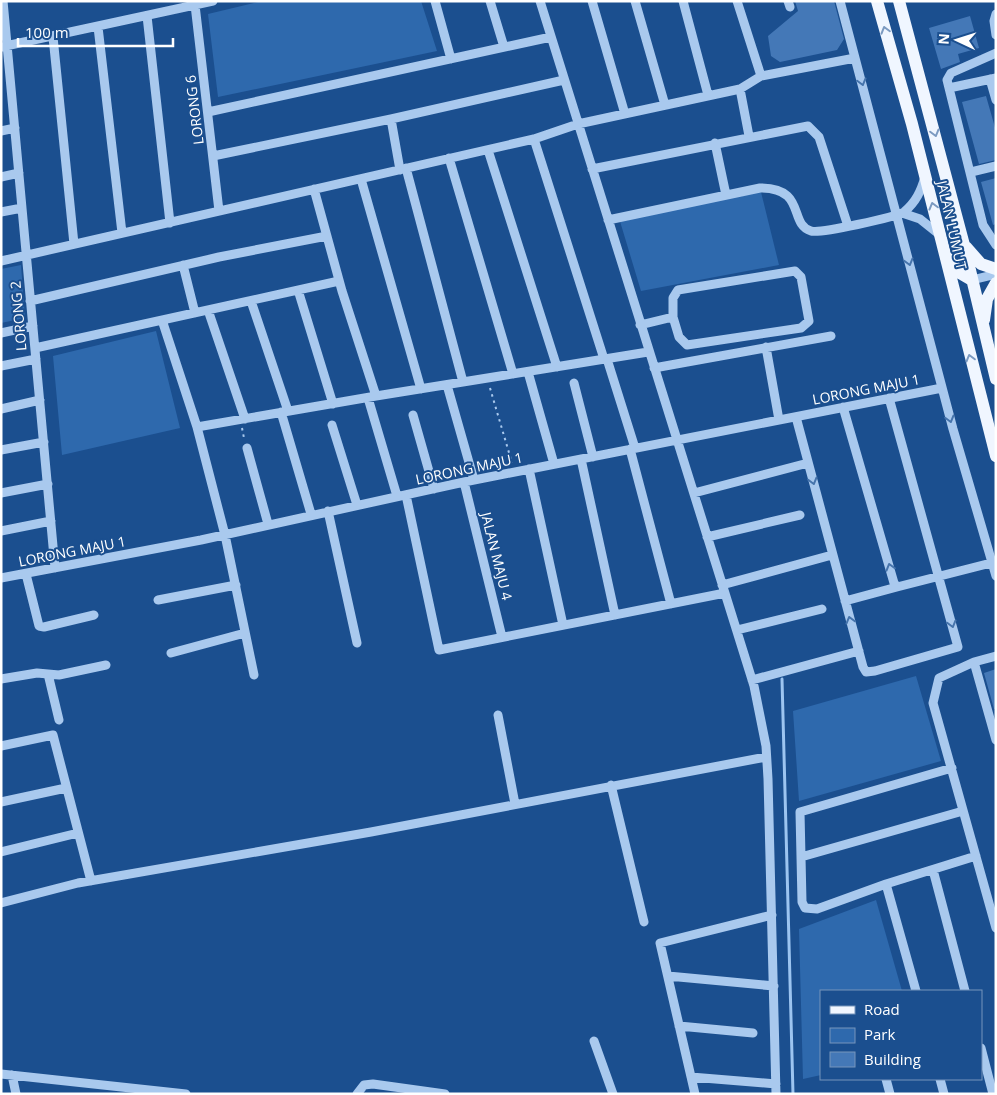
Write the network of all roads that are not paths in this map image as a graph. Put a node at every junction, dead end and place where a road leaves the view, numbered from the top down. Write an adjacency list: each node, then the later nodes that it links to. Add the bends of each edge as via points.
1 (213, 1): 12 (street)
2 (435, 1): 25 (street)
3 (490, 1): 22 (street)
4 (540, 1): 20 (street)
5 (592, 1): 38 (street)
6 (635, 1): 36 (street)
7 (682, 1): 34 (street)
8 (737, 1): 27 (street)
9 (840, 1): 24 (street)
10 (876, 1): 26 (main road, JALAN LUMUT, one-way to 10)
11 (899, 1): 16 (main road, JALAN LUMUT)
12 (195, 5): 15 (street); 37 (street, LORONG 6)
13 (2, 6): 21 (street, LORONG 2)
14 (996, 14): 18 (street)
15 (147, 16): 17 (street); 65 (street)
16 (905, 24): 26 (main road, via 905,47 902,54); 31 (main road, JALAN LUMUT)
17 (98, 27): 19 (street); 67 (street)
18 (996, 35)
19 (52, 37): 21 (street); 70 (street)
20 (551, 37): 22 (street); 29 (street)
21 (4, 46): 30 (street, LORONG 2)
22 (504, 47): 25 (street)
23 (996, 52): 32 (street, via 951,73 947,76)
24 (855, 58): 27 (street); 63 (street, one-way to 63)
25 (451, 59): 37 (street)
26 (893, 59): 41 (main road, JALAN LUMUT)
27 (761, 76): 33 (street)
28 (993, 78): 32 (street); 35 (street)
29 (564, 80): 39 (street); 40 (street)
30 (6, 85): 42 (street, LORONG 2)
31 (922, 86): 41 (main road, via 912,92 910,98); 71 (main road, JALAN LUMUT, one-way to 71)
32 (948, 88): 53 (street)
33 (740, 89): 34 (street); 44 (street)
34 (708, 95): 36 (street)
35 (996, 100)
36 (665, 105): 38 (street)
37 (208, 112): 48 (street, LORONG 6)
38 (624, 114): 40 (street)
39 (391, 119): 48 (street); 52 (street)
40 (578, 124): 45 (street); 51 (street)
41 (912, 124): 55 (main road, JALAN LUMUT)
42 (14, 128): 43 (street); 54 (street, LORONG 2)
43 (1, 131)
44 (749, 136): 46 (street); 66 (street, via 803,125 816,132)
45 (534, 139): 47 (street); 99 (street)
46 (715, 143): 51 (street); 59 (street)
47 (488, 150): 49 (street); 101 (street)
48 (213, 156): 61 (street, LORONG 6)
49 (449, 158): 52 (street); 104 (street)
50 (996, 166): 53 (street)
51 (592, 168): 64 (street)
52 (403, 169): 57 (street); 106 (street)
53 (971, 172): 72 (street, via 983,225)
54 (19, 173): 56 (street); 60 (street, LORONG 2)
55 (925, 176): 63 (street, via 916,199); 68 (main road, JALAN LUMUT, one-way to 55)
56 (1, 177)
57 (361, 179): 58 (street); 110 (street)
58 (314, 189): 61 (street); 69 (street)
59 (726, 196): 64 (street); 66 (street, via 760,188 776,188 790,198 803,226 811,231)
60 (22, 208): 62 (street); 74 (street, LORONG 2)
61 (219, 211): 65 (street)
62 (1, 212)
63 (899, 214): 66 (street); 68 (street, via 920,219); 109 (street, one-way to 109)
64 (608, 220): 90 (street)
65 (170, 222): 67 (street)
66 (848, 226)
67 (122, 233): 70 (street)
68 (941, 235): 73 (main road, JALAN LUMUT)
69 (327, 236): 76 (street); 80 (street)
70 (74, 244): 74 (street)
71 (964, 245): 77 (main road, via 981,264); 79 (main road, JALAN LUMUT)
72 (996, 245)
73 (943, 251): 79 (main road, via 960,274); 88 (main road, JALAN LUMUT)
74 (26, 255): 75 (street); 83 (street, LORONG 2)
75 (1, 261)
76 (183, 265): 83 (street); 86 (street)
77 (996, 270)
78 (996, 274): 79 (street)
79 (972, 280): 88 (main road, via 962,296); 93 (main road, JALAN LUMUT)
80 (340, 281): 82 (street); 111 (street)
81 (996, 283): 93 (main road, via 987,299)
82 (298, 290): 84 (street); 114 (street)
83 (30, 301): 91 (street, LORONG 2)
84 (251, 301): 85 (street); 117 (street)
85 (208, 310): 86 (street); 120 (street)
86 (195, 313): 89 (street)
87 (673, 317): 87 (street, via 679,337 687,345 801,328 809,321 801,277 795,272 678,290 673,298); 90 (street)
88 (960, 319): 129 (main road, JALAN LUMUT, one-way to 88)
89 (162, 320): 96 (street); 123 (street)
90 (640, 325): 97 (street)
91 (33, 326): 92 (street); 96 (street, LORONG 2)
92 (1, 332)
93 (983, 332): 105 (main road, JALAN LUMUT)
94 (831, 336): 95 (street)
95 (766, 347): 102 (street); 121 (street)
96 (35, 348): 98 (street, LORONG 2)
97 (648, 352): 99 (street); 102 (street)
98 (36, 359): 100 (street); 113 (street, LORONG 2)
99 (606, 359): 101 (street); 127 (street)
100 (1, 366)
101 (557, 367): 103 (street)
102 (654, 368): 124 (street)
103 (528, 372): 104 (street); 132 (street)
104 (513, 374): 106 (street)
105 (996, 378)
106 (463, 382): 108 (street)
107 (574, 383): 130 (street)
108 (447, 385): 110 (street); 135 (street)
109 (942, 388): 112 (street, LORONG MAJU 1); 152 (street, one-way to 152)
110 (421, 389): 111 (street)
111 (372, 397): 114 (street); 141 (street)
112 (889, 398): 115 (street, LORONG MAJU 1); 156 (street)
113 (40, 400): 116 (street); 125 (street, LORONG 2)
114 (333, 404): 117 (street)
115 (843, 407): 119 (street, LORONG MAJU 1); 159 (street, one-way to 115)
116 (1, 409)
117 (285, 412): 120 (street); 144 (street)
118 (413, 415): 138 (street)
119 (796, 417): 121 (street, LORONG MAJU 1); 133 (street)
120 (242, 419): 123 (street)
121 (779, 420): 124 (street, LORONG MAJU 1)
122 (332, 425): 142 (street)
123 (197, 427): 149 (street)
124 (677, 440): 127 (street, LORONG MAJU 1); 140 (street)
125 (44, 442): 128 (street); 137 (street, LORONG 2)
126 (247, 448): 147 (street)
127 (632, 449): 130 (street, LORONG MAJU 1); 163 (street)
128 (1, 450)
129 (996, 456)
130 (593, 457): 131 (street, LORONG MAJU 1)
131 (581, 459): 132 (street, LORONG MAJU 1); 166 (street)
132 (554, 464): 134 (street, LORONG MAJU 1)
133 (808, 464): 140 (street); 151 (street, one-way to 151)
134 (529, 469): 135 (street, LORONG MAJU 1); 167 (street)
135 (474, 480): 136 (street, LORONG MAJU 1)
136 (464, 482): 138 (street, LORONG MAJU 1); 170 (street, JALAN MAJU 4)
137 (48, 484): 139 (street); 146 (street, LORONG 2)
138 (434, 488): 141 (street, LORONG MAJU 1)
139 (1, 493)
140 (694, 493): 150 (street)
141 (401, 495): 142 (street, LORONG MAJU 1); 170 (street, via 439,650)
142 (357, 505): 143 (street, LORONG MAJU 1)
143 (328, 511): 144 (street, LORONG MAJU 1); 171 (street)
144 (311, 514): 147 (street, LORONG MAJU 1)
145 (800, 515): 150 (street)
146 (51, 521): 148 (street); 153 (street, LORONG 2)
147 (268, 524): 149 (street, LORONG MAJU 1)
148 (1, 531)
149 (225, 534): 153 (street, LORONG MAJU 1); 158 (street)
150 (707, 537): 160 (street)
151 (832, 555): 160 (street); 162 (street)
152 (991, 563): 155 (street); 156 (street)
153 (56, 568): 154 (street, LORONG MAJU 1)
154 (26, 574): 157 (street, LORONG MAJU 1); 165 (street, via 38,626)
155 (996, 576)
156 (939, 577): 159 (street); 172 (street, one-way to 172, via 958,647 870,672 863,667)
157 (1, 578)
158 (236, 585): 161 (street); 169 (street)
159 (897, 587): 162 (street)
160 (724, 589): 163 (street); 168 (street)
161 (158, 600)
162 (845, 601): 172 (street, one-way to 162)
163 (671, 604): 166 (street)
164 (822, 609): 168 (street)
165 (94, 615)
166 (615, 615): 167 (street)
167 (563, 625): 170 (street)
168 (737, 630): 180 (street)
169 (245, 634): 173 (street); 178 (street)
170 (502, 637)
171 (357, 643)
172 (859, 651): 180 (street)
173 (171, 653)
174 (996, 656): 175 (street)
175 (974, 662): 183 (street); 186 (street, via 939,678 935,690 933,703)
176 (106, 665): 177 (street, via 60,675)
177 (48, 674): 179 (street); 182 (street)
178 (254, 676)
179 (1, 680)
180 (752, 680): 185 (street)
181 (498, 715): 190 (street)
182 (59, 720)
183 (996, 740)
184 (1, 746): 188 (street, via 53,735)
185 (766, 756): 187 (street); 200 (street)
186 (952, 768): 191 (street); 195 (street, via 800,812)
187 (612, 785): 190 (street); 201 (street)
188 (66, 788): 189 (street); 192 (street)
189 (1, 802)
190 (515, 804): 197 (street)
191 (963, 811): 194 (street); 195 (street)
192 (78, 833): 193 (street); 197 (street)
193 (1, 852)
194 (976, 856): 196 (street); 202 (street)
195 (801, 857): 198 (street, via 804,908 817,909)
196 (933, 870): 198 (street); 206 (street)
197 (91, 881): 199 (street)
198 (886, 884): 205 (street)
199 (1, 903)
200 (772, 915): 203 (street, via 660,943); 204 (street)
201 (644, 922)
202 (996, 928)
203 (668, 976): 204 (street); 207 (street)
204 (774, 986): 216 (street)
205 (916, 990)
206 (965, 990)
207 (679, 1026): 208 (street); 213 (street)
208 (753, 1033)
209 (594, 1041): 222 (street)
210 (982, 1052): 227 (street)
211 (1, 1074): 212 (street)
212 (12, 1075): 217 (street); 218 (street)
213 (692, 1077): 216 (street); 223 (street)
214 (886, 1080): 225 (street)
215 (940, 1080): 226 (street)
216 (776, 1084): 224 (street)
217 (16, 1094)
218 (186, 1094)
219 (357, 1094): 220 (street, via 364,1085 373,1084)
220 (441, 1094): 221 (street)
221 (445, 1094)
222 (613, 1094)
223 (695, 1094)
224 (776, 1094)
225 (890, 1094)
226 (944, 1094)
227 (993, 1094)

